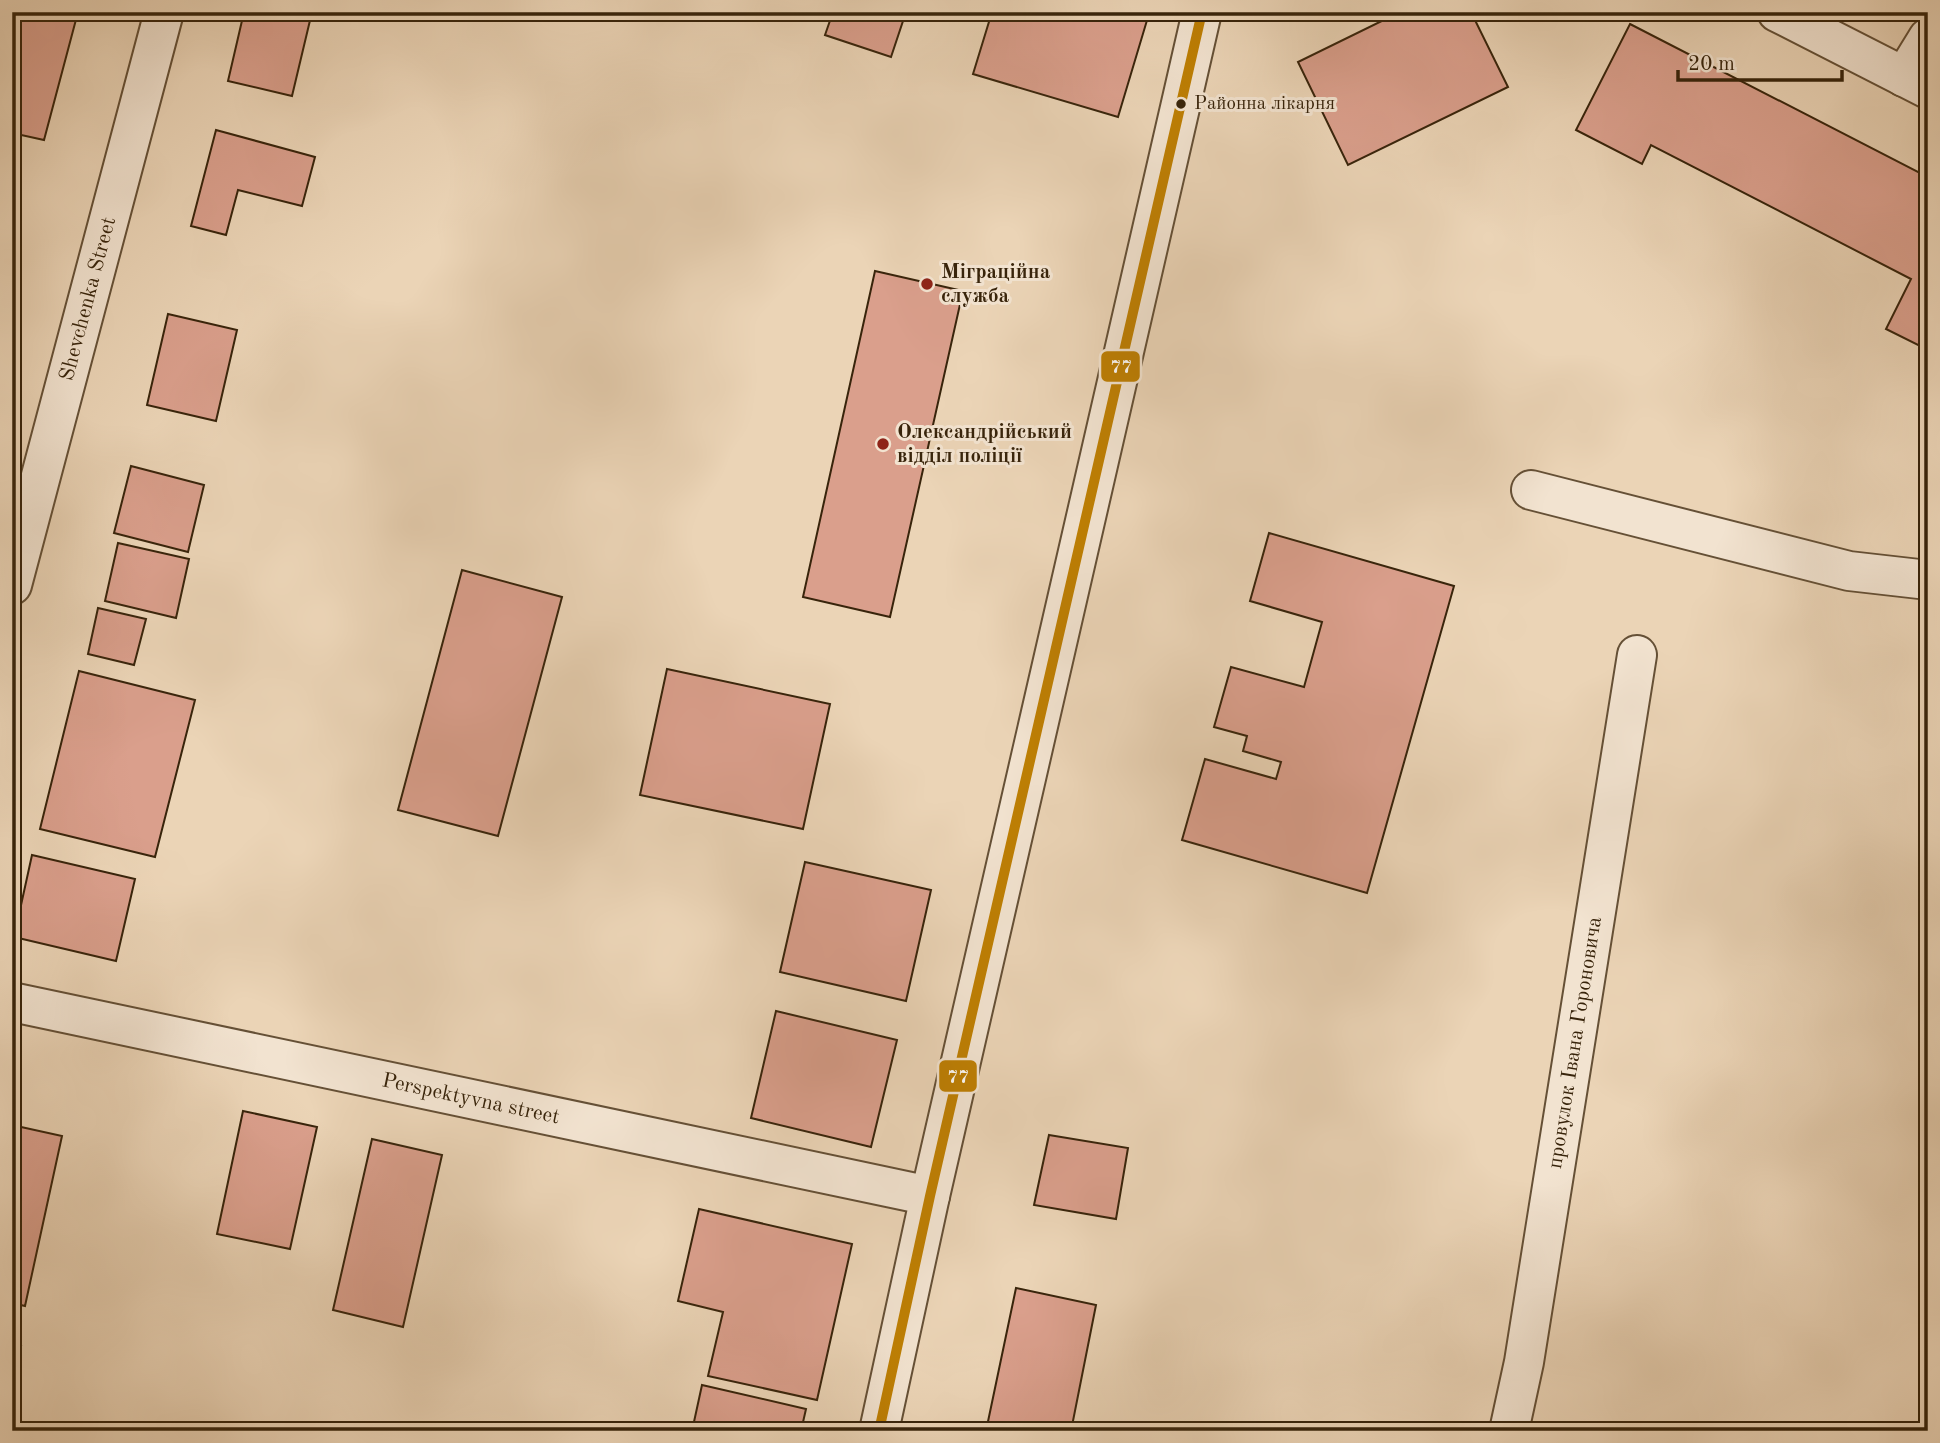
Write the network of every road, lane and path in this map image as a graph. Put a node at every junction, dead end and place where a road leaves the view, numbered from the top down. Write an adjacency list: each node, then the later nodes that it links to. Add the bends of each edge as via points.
1 (163, 12): 8 (street, Shevchenka Street)
2 (1202, 12): 11 (street)
3 (1777, 12): 5 (street)
4 (1928, 38): 5 (street)
5 (1916, 83)
6 (1531, 490): 7 (street, via 1849,571)
7 (1928, 580)
8 (12, 585)
9 (1637, 655): 13 (street, провулок Івана Гороновича, via 1524,1362)
10 (12, 1002): 11 (street, Perspektyvna street)
11 (930, 1196): 12 (street)
12 (879, 1431)
13 (1509, 1431)

